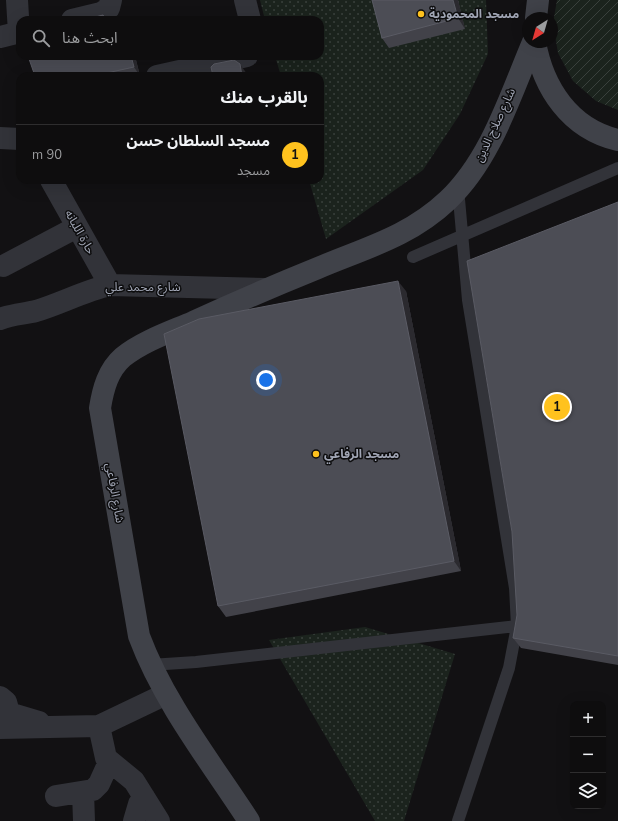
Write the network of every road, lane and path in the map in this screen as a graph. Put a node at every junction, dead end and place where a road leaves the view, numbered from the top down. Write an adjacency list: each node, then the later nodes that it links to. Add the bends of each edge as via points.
1 (17, 0): 4 (street)
2 (245, 0): 6 (street)
3 (110, 4): 5 (street, via 101,13)
4 (18, 16)
5 (89, 16)
6 (249, 16)
7 (16, 33): 8 (street)
8 (0, 37)
9 (531, 48): 18 (main road, شارع صلاح الدين, via 495,130 475,168)
10 (535, 48): 15 (main road, via 539,65 550,89 566,110 587,127)
11 (229, 60): 12 (street)
12 (175, 72)
13 (0, 138): 14 (street)
14 (16, 139)
15 (618, 140)
16 (618, 168): 20 (lane)
17 (53, 184): 19 (street, حارة اللبانه)
18 (458, 188): 20 (lane); 23 (main road, شارع صلاح الدين, via 448,200 416,226 378,246)
19 (77, 227): 22 (street); 24 (street, حارة اللبانه)
20 (462, 237): 21 (lane); 27 (lane, via 468,300 515,588)
21 (413, 257)
22 (3, 266)
23 (319, 267): 25 (main road, شارع الرفاعي)
24 (110, 285): 25 (street, شارع محمد علي); 26 (street, شارع محمد علي, via 89,290 35,311 12,314)
25 (266, 289): 28 (main road, شارع الرفاعي, via 150,341 123,358 110,372 103,389 100,408 132,597 139,636)
26 (0, 319)
27 (517, 626): 28 (lane); 42 (lane, via 509,668)
28 (150, 665): 29 (main road, شارع الرفاعي)
29 (166, 694): 31 (street); 41 (main road, شارع الرفاعي)
30 (0, 697): 33 (street, via 6,702 9,712)
31 (99, 726): 33 (street); 34 (street, via 104,754)
32 (0, 728): 33 (street)
33 (55, 728)
34 (109, 762): 35 (street, via 96,787); 37 (street, via 130,777)
35 (84, 792): 36 (street); 38 (street)
36 (56, 796)
37 (144, 797): 39 (street); 40 (street)
38 (84, 821)
39 (134, 821)
40 (160, 821)
41 (249, 821)
42 (458, 821)

